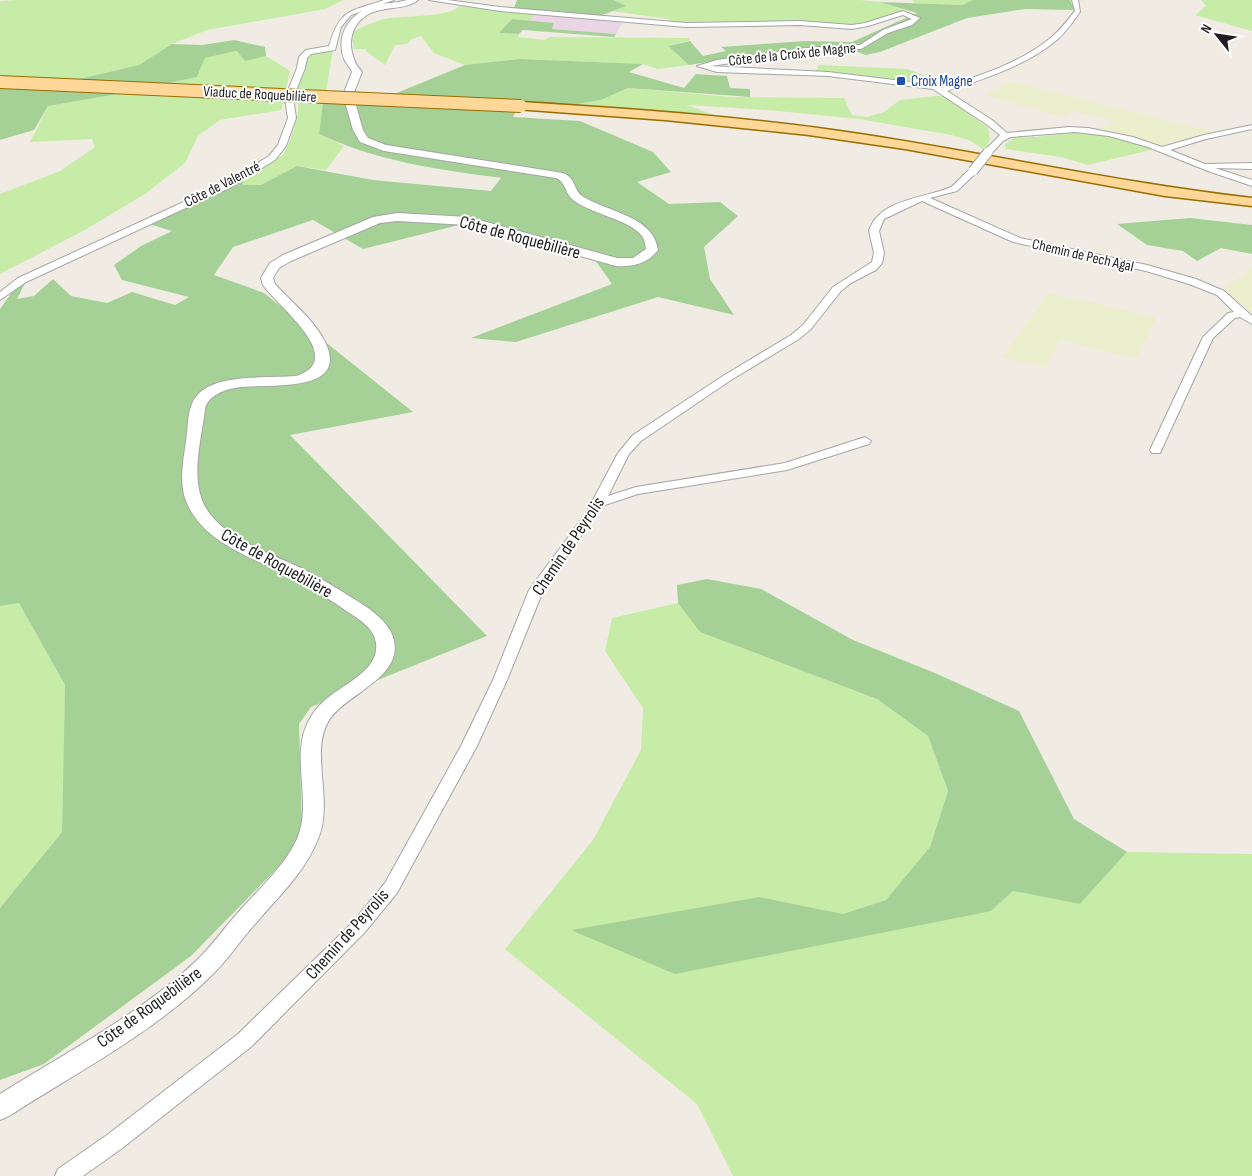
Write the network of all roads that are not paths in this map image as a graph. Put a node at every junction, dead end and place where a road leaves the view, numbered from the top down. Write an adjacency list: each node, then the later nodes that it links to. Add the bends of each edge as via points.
1 (391, 0): 15 (street, Côte de Valentré, via 349,14 338,27 332,48 309,52 303,57 289,98 292,118 280,151 272,158 228,185 22,280)
2 (414, 0): 23 (street, Côte de Roquebilière, via 371,10 348,28 348,56 357,72 348,96 364,140 384,148 559,175 566,178 575,196 581,200 645,231 651,240 652,250 637,262 616,262 468,220 397,217 377,220 340,234 287,258 270,271 267,278 270,285 317,340 323,353 323,364 318,372 305,379 236,384 218,388 203,398 196,416 190,481 193,500 218,531 240,546 299,574 360,611 380,630 386,654 366,680 323,714 313,730 316,807 309,834 284,878 199,973 114,1035)
3 (432, 0): 6 (street, Côte de la Croix de Magne, via 686,25 800,23 852,27 908,14 917,18 880,34 861,47 814,49 701,66 717,70 828,74 921,84)
4 (1075, 0): 6 (street, via 1078,12 1050,42 980,77)
5 (0, 83): 14 (main road, Viaduc de Roquebilière, bridge, via 520,107 740,123 852,137 1125,186)
6 (942, 90): 8 (street, Côte de la Croix de Magne)
7 (1252, 127): 9 (street)
8 (1005, 135): 9 (street, via 1087,130); 13 (street, Chemin de Peyrolis, bridge, via 954,189)
9 (1163, 149): 10 (street)
10 (1205, 166): 11 (street); 12 (street)
11 (1252, 166)
12 (1252, 183)
13 (922, 198): 16 (street, Chemin de Pech Agal, via 1013,238 1172,276 1215,290 1227,297); 20 (street, Chemin de Peyrolis, via 893,210 876,224 874,231 879,253 872,268 837,289 795,337 647,430 624,453)
14 (1252, 202)
15 (0, 297)
16 (1241, 314): 17 (street, Chemin de Pech Agal); 19 (street, via 1232,315 1208,337)
17 (1252, 321)
18 (865, 442): 21 (street, via 787,466)
19 (1156, 450)
20 (612, 477): 21 (street); 22 (street, Chemin de Peyrolis)
21 (636, 491): 22 (street)
22 (600, 503): 24 (street, Chemin de Peyrolis, via 536,590 469,746 391,888 359,927 245,1040)
23 (0, 1108)
24 (65, 1176)

